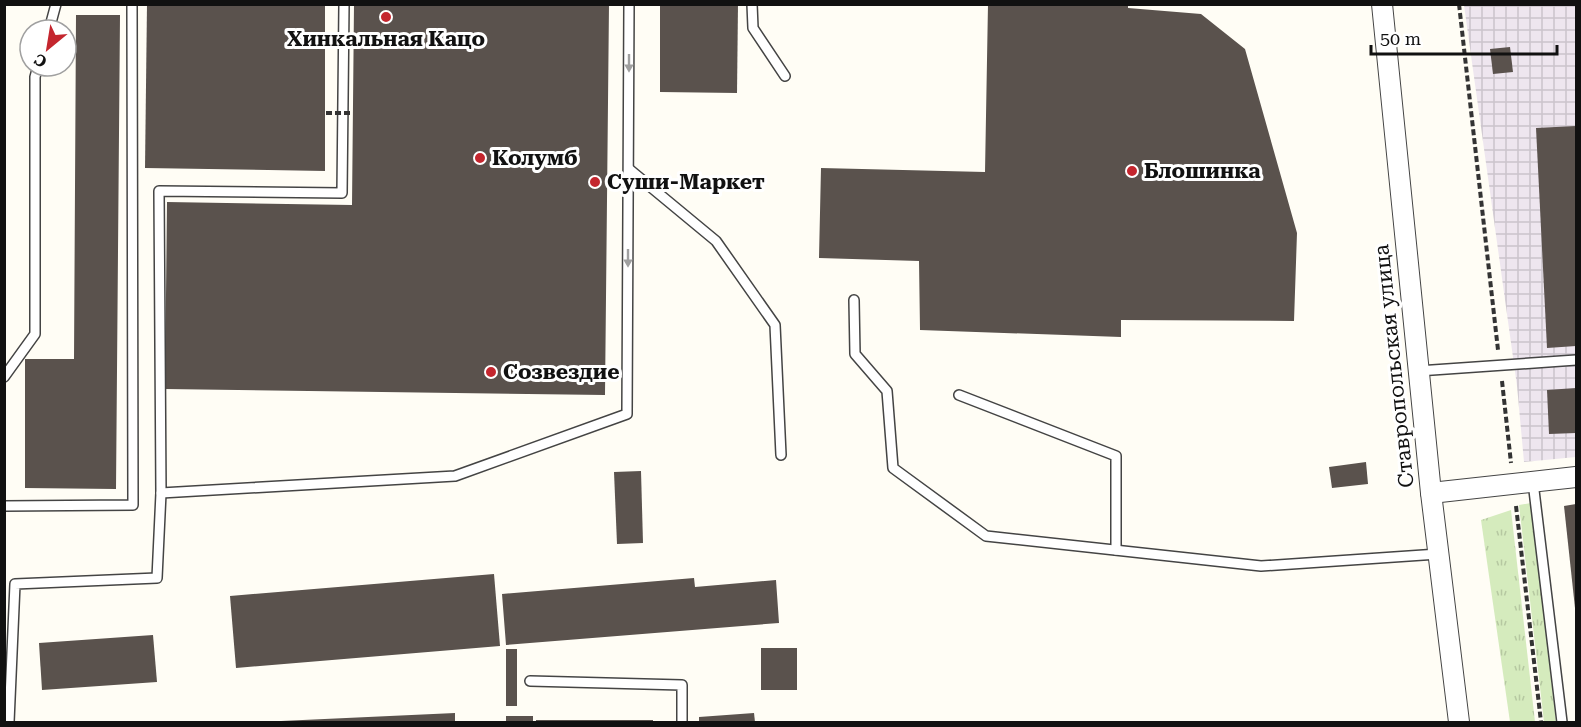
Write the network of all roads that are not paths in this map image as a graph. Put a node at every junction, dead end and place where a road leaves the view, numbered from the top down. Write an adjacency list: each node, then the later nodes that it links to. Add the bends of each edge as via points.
1 (132, 4): 19 (lane, via 134,505)
2 (344, 4): 17 (lane, via 342,193 159,190)
3 (629, 4): 8 (lane, one-way to 8)
4 (752, 4): 6 (lane, via 753,28)
5 (1382, 4): 11 (street, Ставропольская улица)
6 (785, 76)
7 (35, 78): 12 (lane, via 35,334)
8 (629, 170): 14 (lane, via 716,241 775,325); 17 (lane, one-way to 17, via 627,414 455,476)
9 (854, 300): 20 (lane, via 855,354 887,391 893,468 986,536)
10 (1576, 360): 11 (lane)
11 (1418, 371): 18 (street, Ставропольская улица)
12 (4, 377)
13 (959, 394): 20 (lane, via 1116,456)
14 (781, 455)
15 (1576, 477): 16 (street)
16 (1533, 482): 18 (street); 26 (lane)
17 (161, 493): 23 (lane, via 157,578 15,584)
18 (1431, 493): 21 (street, Ставропольская улица)
19 (4, 506)
20 (1116, 550): 21 (lane, via 1261,566)
21 (1437, 554): 25 (street, Ставропольская улица)
22 (530, 681): 24 (lane, via 682,685)
23 (9, 723)
24 (682, 723)
25 (1459, 723)
26 (1562, 723)

